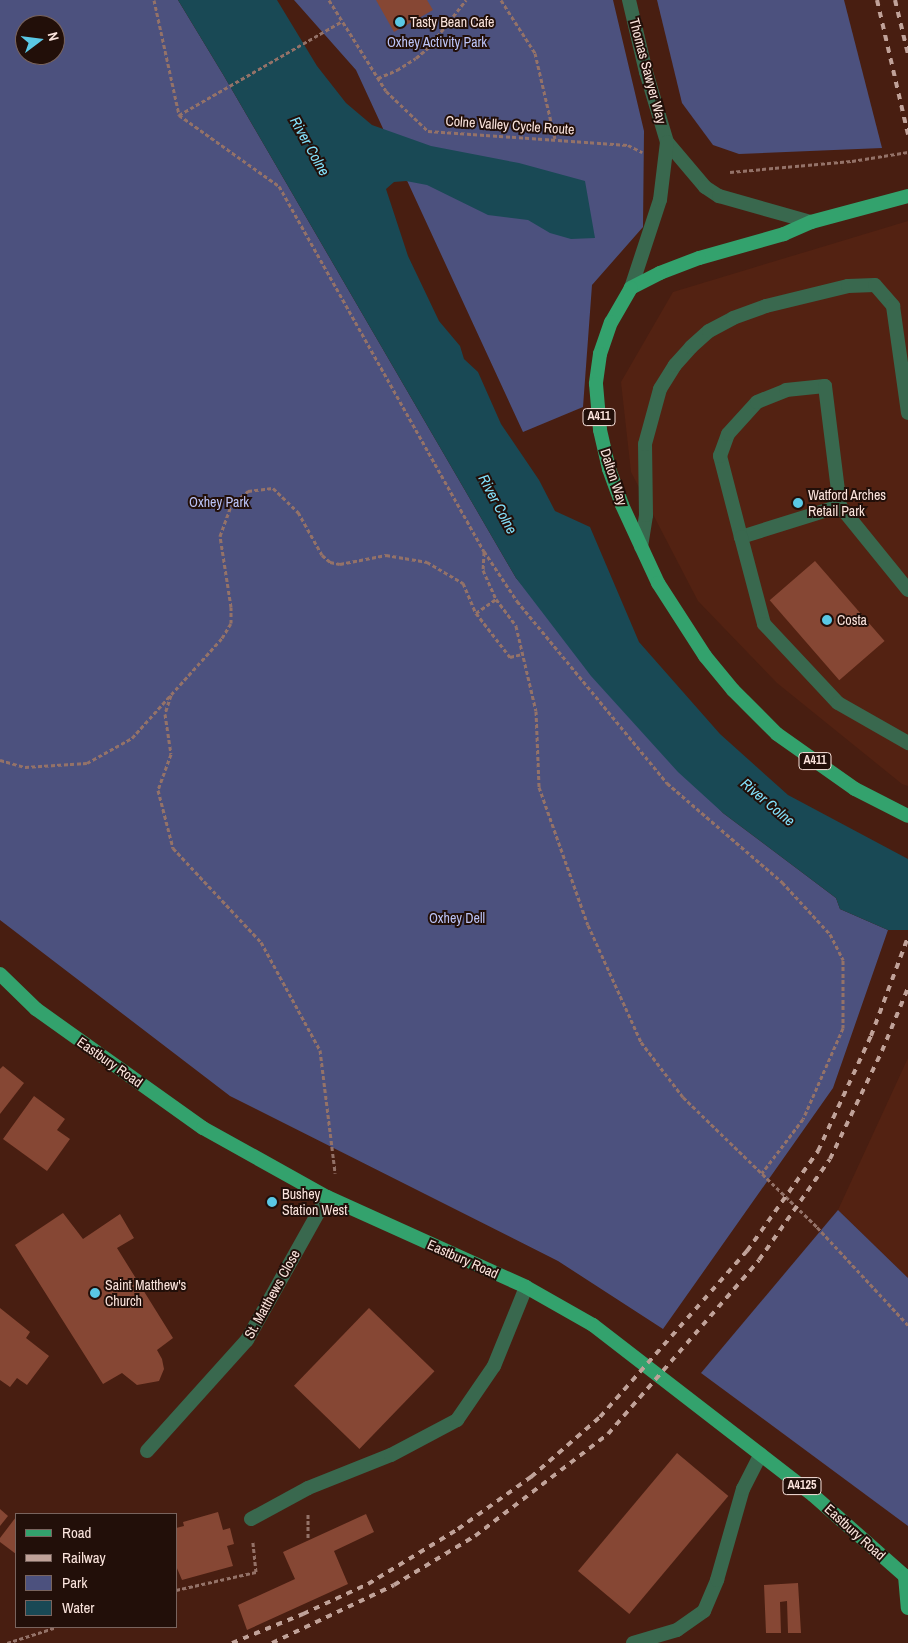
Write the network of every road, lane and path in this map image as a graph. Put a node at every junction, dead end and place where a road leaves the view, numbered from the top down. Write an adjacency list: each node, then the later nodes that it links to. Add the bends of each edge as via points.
1 (154, 0): 8 (path)
2 (329, 0): 6 (path, Colne Valley Cycle Route)
3 (466, 0): 7 (path, via 416,58)
4 (502, 0): 9 (path, via 535,53)
5 (629, 0): 10 (street, Thomas Sawyer Way)
6 (341, 22): 7 (path, Colne Valley Cycle Route); 8 (path)
7 (378, 78): 9 (path, Colne Valley Cycle Route, via 386,91 428,131)
8 (179, 115): 21 (path, via 279,186)
9 (555, 140): 12 (path, Colne Valley Cycle Route, via 628,145)
10 (667, 142): 15 (street, Thomas Sawyer Way, via 705,186 719,196); 16 (street, Thomas Sawyer Way, via 660,200)
11 (908, 152): 13 (path, via 852,161)
12 (643, 154)
13 (723, 173)
14 (908, 196): 15 (main road)
15 (811, 222): 16 (main road, via 784,234 699,258)
16 (631, 288): 20 (main road, Dalton Way / A411, via 611,322 600,354 596,384 600,430 609,469)
17 (908, 413): 20 (street, via 893,306 875,285 848,286 766,306 733,318 691,346 660,389 645,444 646,515)
18 (840, 506): 19 (street); 19 (street, via 825,386 786,390 757,402 728,434 720,456); 22 (street)
19 (741, 537): 27 (street, via 764,624 838,703)
20 (641, 547): 29 (main road, Dalton Way / A411, via 658,583 705,656 733,690 777,734 855,789)
21 (484, 551): 23 (path, via 483,570); 31 (path, via 517,600 667,783 782,882 830,934 843,960 844,1028 803,1119)
22 (908, 590)
23 (496, 599): 24 (path); 25 (path, via 516,626)
24 (476, 613): 25 (path, via 510,657); 26 (path, via 463,583 427,562 386,555 340,564 330,562 322,555 298,512 273,488 248,491 231,506 220,536 231,623 222,638)
25 (522, 654): 31 (path, via 536,711 539,788 588,925 641,1042 683,1096)
26 (172, 692): 28 (path, via 132,738 87,763 25,767); 32 (path, via 165,714 171,754 158,790 173,848 261,942 320,1050 335,1177)
27 (908, 743)
28 (0, 760)
29 (908, 816)
30 (0, 974): 32 (main road, Eastbury Road / A4125, via 36,1010 203,1128)
31 (762, 1173): 34 (path)
32 (327, 1197): 33 (main road, Eastbury Road / A4125); 35 (street, St. Matthews Close, via 247,1340)
33 (526, 1287): 36 (main road, Eastbury Road / A4125, via 594,1325); 37 (street, via 494,1366 458,1420 391,1454 308,1488)
34 (908, 1325)
35 (147, 1451)
36 (761, 1454): 38 (main road, Eastbury Road / A4125); 43 (street, via 743,1489 717,1580 704,1611 677,1630)
37 (251, 1519): 39 (path, via 256,1572)
38 (906, 1576): 40 (main road, Eastbury Road / A4125)
39 (178, 1590)
40 (908, 1608)
41 (54, 1628): 42 (path)
42 (7, 1643)
43 (633, 1643)

